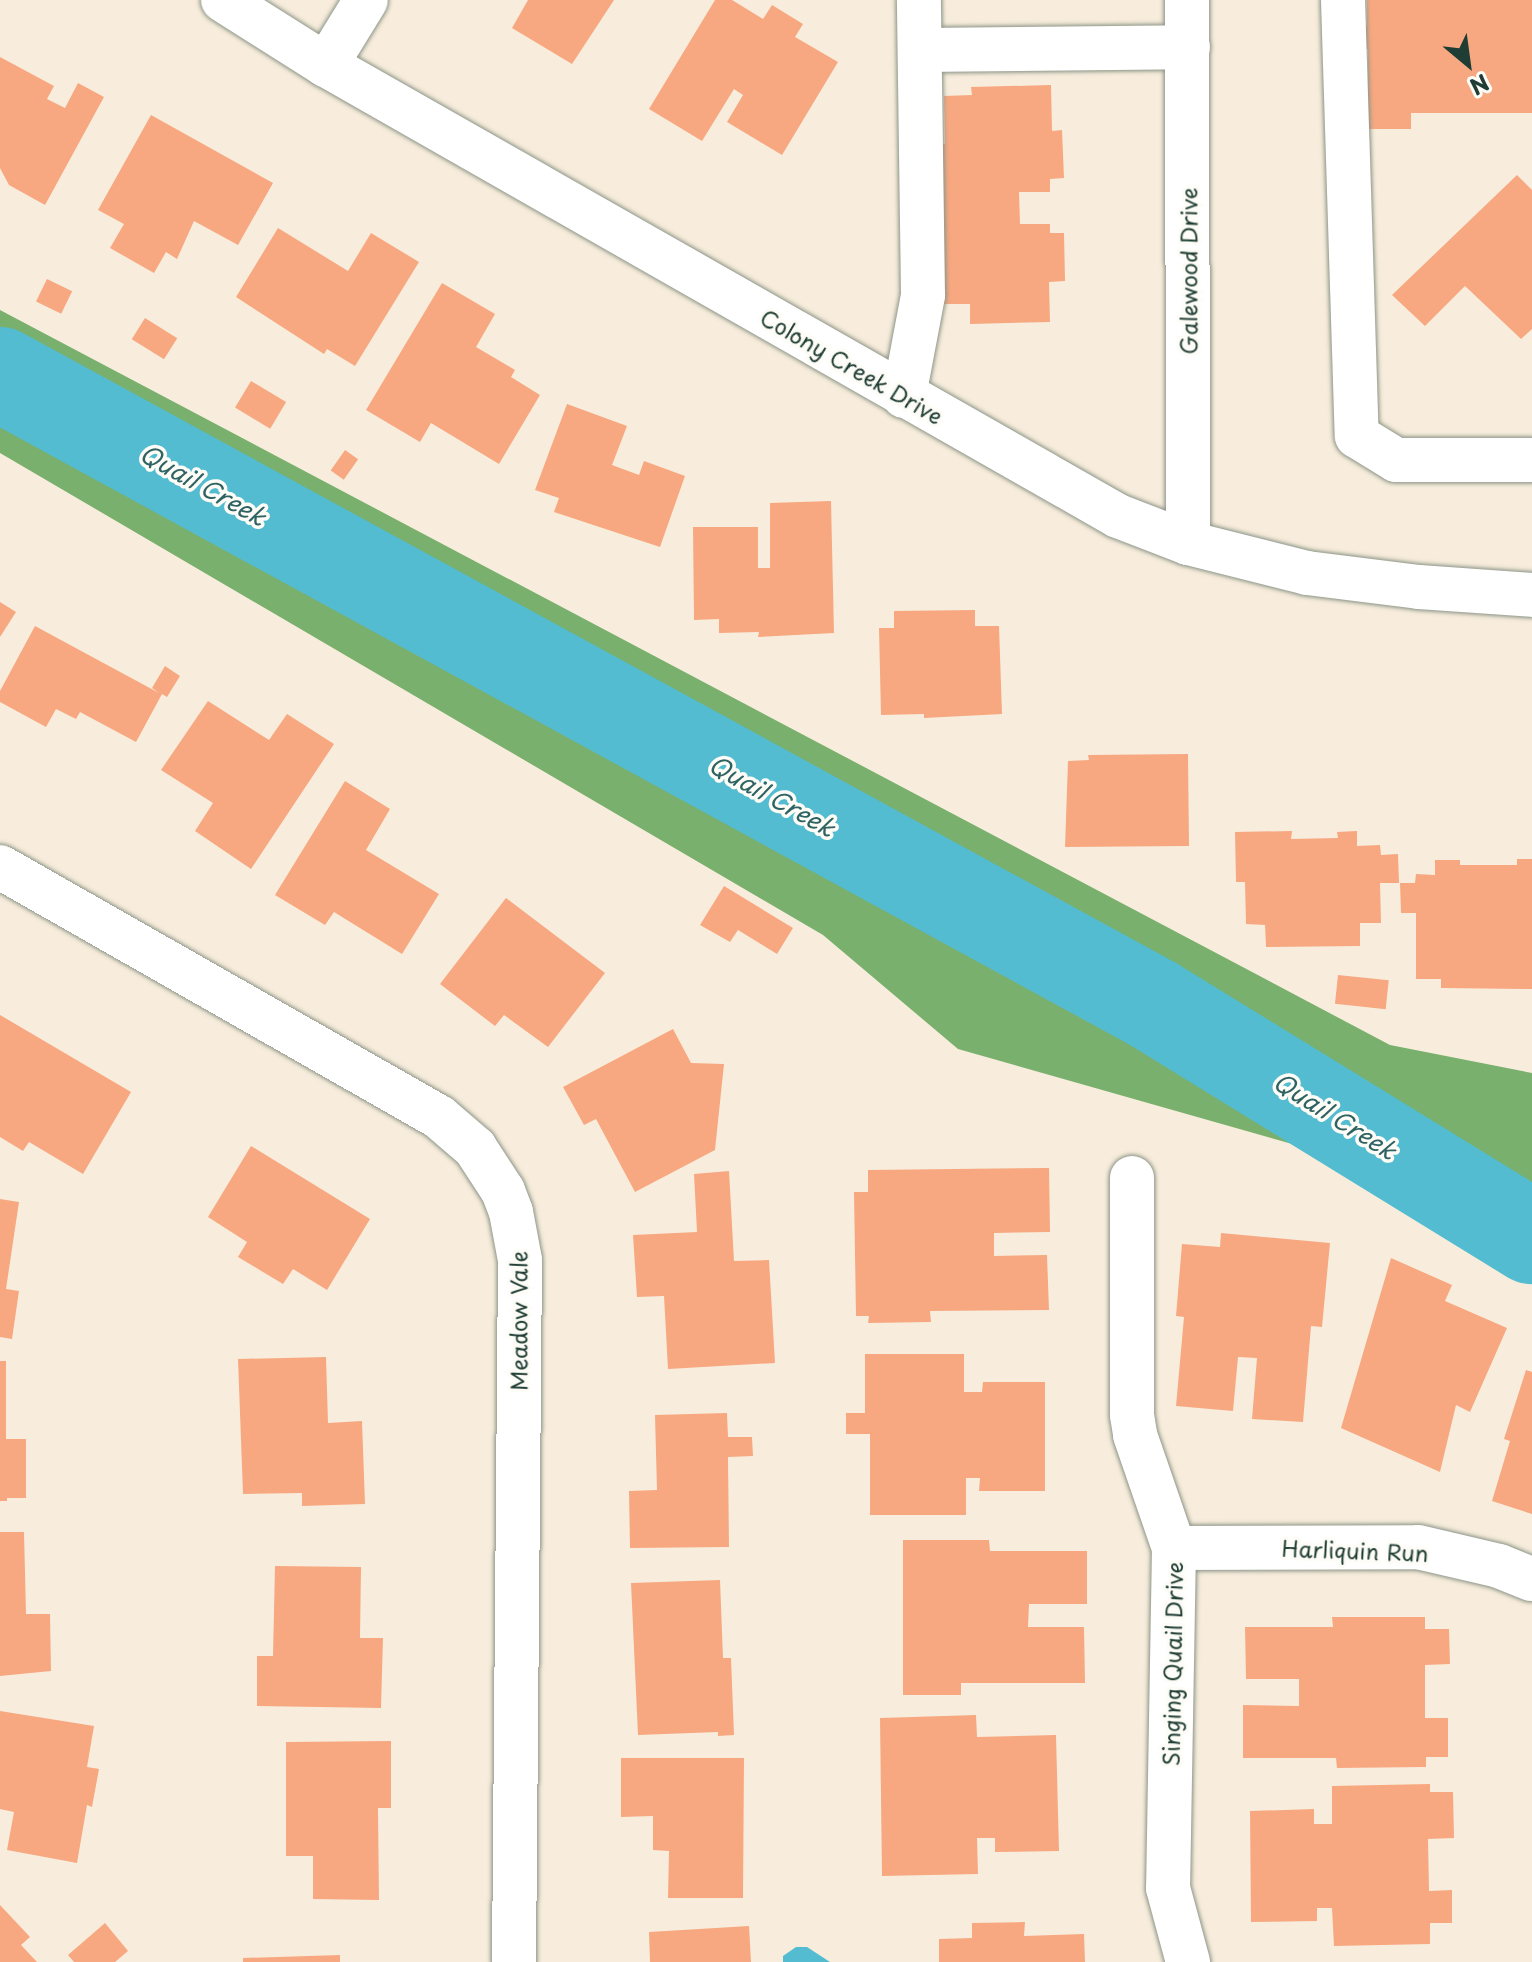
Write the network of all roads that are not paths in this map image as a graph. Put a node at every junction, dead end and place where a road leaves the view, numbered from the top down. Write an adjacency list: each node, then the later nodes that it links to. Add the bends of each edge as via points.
1 (223, 0): 8 (street, Colony Creek Drive)
2 (366, 0): 8 (street)
3 (919, 0): 7 (street)
4 (1187, 0): 6 (street, Galewood Drive)
5 (1343, 0): 10 (street, via 1357,436 1396,460)
6 (1188, 47): 7 (street); 11 (street, Galewood Drive)
7 (920, 50): 9 (street, via 923,295)
8 (326, 65): 9 (street, Colony Creek Drive)
9 (904, 396): 11 (street, Colony Creek Drive, via 1118,516)
10 (1532, 460)
11 (1188, 543): 12 (street, Colony Creek Drive, via 1307,573)
12 (1532, 595)
13 (0, 867): 17 (street, Meadow Vale, via 439,1117 475,1148 503,1191 520,1260)
14 (1132, 1178): 15 (street, Singing Quail Drive, via 1132,1415)
15 (1174, 1548): 16 (street, Harliquin Run, via 1418,1547); 18 (street, Singing Quail Drive, via 1168,1888)
16 (1532, 1579)
17 (514, 1962)
18 (1188, 1962)

